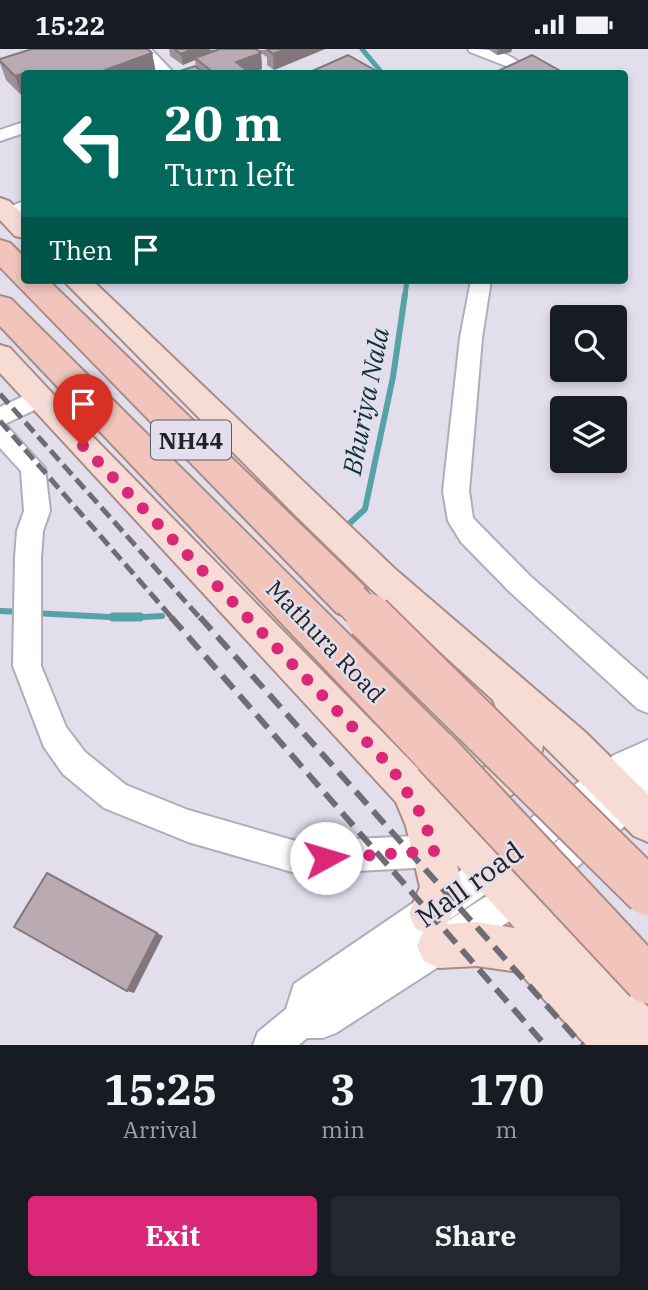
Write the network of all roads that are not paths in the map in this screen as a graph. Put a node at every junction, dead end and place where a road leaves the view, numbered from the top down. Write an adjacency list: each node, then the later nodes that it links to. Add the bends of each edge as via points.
1 (141, 49): 3 (street)
2 (476, 49): 4 (street, via 512,63)
3 (164, 70)
4 (518, 70)
5 (21, 128): 6 (street)
6 (0, 136)
7 (0, 250): 8 (highway)
8 (21, 271)
9 (34, 284): 23 (highway, Mathura Road / NH44, bridge)
10 (80, 284): 17 (main road, via 304,504)
11 (480, 284): 18 (lane, via 456,491 461,521 520,584)
12 (0, 307): 26 (highway, Mathura Road / NH44, bridge, via 436,753)
13 (0, 355): 14 (main road)
14 (39, 398): 15 (street); 19 (main road)
15 (0, 417)
16 (0, 432): 21 (street, via 33,468 37,511 28,557 27,666 55,737 74,763 115,797 188,826 299,858)
17 (505, 687): 19 (main road, via 522,722 524,749 507,776 485,788 450,793 424,786); 20 (main road)
18 (648, 699)
19 (391, 767): 21 (main road, via 424,819); 22 (main road)
20 (638, 790): 22 (street, Mall road); 24 (street, Mall road)
21 (434, 851): 25 (main road, via 442,889)
22 (491, 870): 24 (main road); 25 (street, Mall road)
23 (648, 892)
24 (516, 897): 25 (street, Mall road); 27 (main road)
25 (434, 930): 28 (street, Mall road, via 323,1020 301,1020); 29 (main road, via 477,944 530,952)
26 (648, 980)
27 (648, 1041)
28 (271, 1045)
29 (618, 1045)

